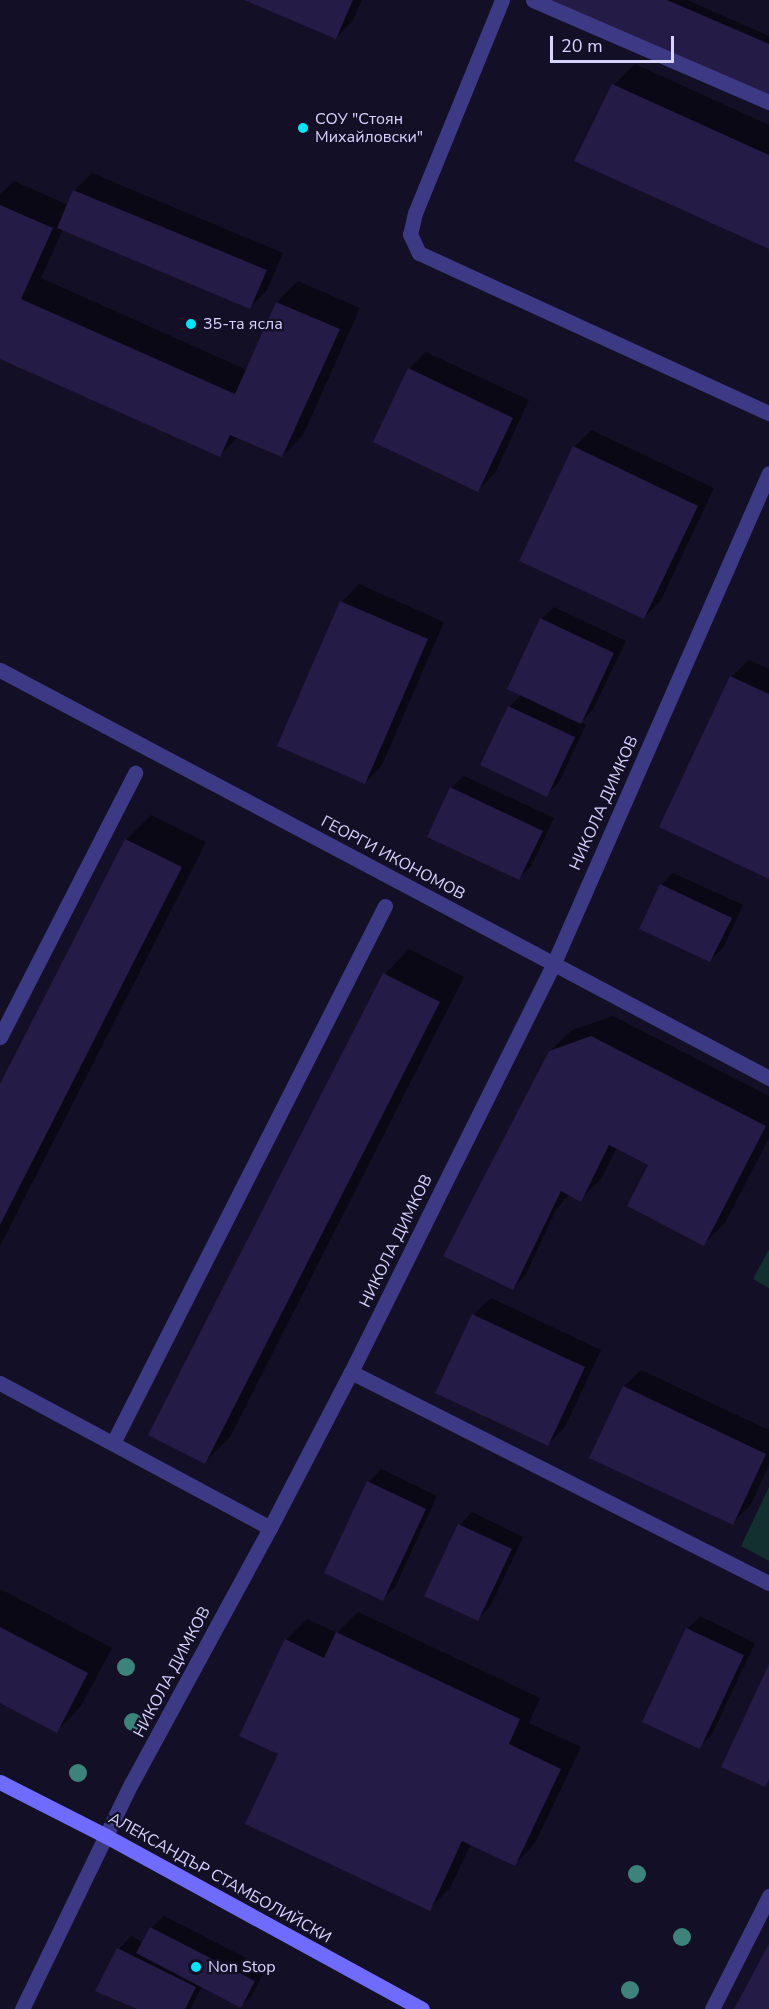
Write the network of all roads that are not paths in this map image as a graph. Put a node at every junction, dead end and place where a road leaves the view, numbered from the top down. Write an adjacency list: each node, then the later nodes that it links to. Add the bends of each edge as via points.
1 (502, 0): 4 (street, via 415,213 410,234 419,253)
2 (533, 0): 3 (street)
3 (769, 102)
4 (769, 413)
5 (769, 473): 9 (street, НИКОЛА ДИМКОВ)
6 (0, 670): 9 (street, ГЕОРГИ ИКОНОМОВ)
7 (135, 773): 10 (street)
8 (385, 906): 14 (street)
9 (553, 965): 11 (street, ГЕОРГИ ИКОНОМОВ); 12 (street, НИКОЛА ДИМКОВ)
10 (0, 1037)
11 (769, 1078)
12 (351, 1372): 15 (street, НИКОЛА ДИМКОВ); 16 (street)
13 (0, 1383): 14 (street)
14 (113, 1443): 15 (street)
15 (270, 1528): 18 (street, НИКОЛА ДИМКОВ)
16 (769, 1583)
17 (0, 1782): 18 (street, АЛЕКСАНДЪР СТАМБОЛИЙСКИ)
18 (106, 1836): 20 (street, НИКОЛА ДИМКОВ); 21 (street, АЛЕКСАНДЪР СТАМБОЛИЙСКИ)
19 (769, 1896): 22 (street)
20 (22, 2009)
21 (422, 2009)
22 (712, 2009)

